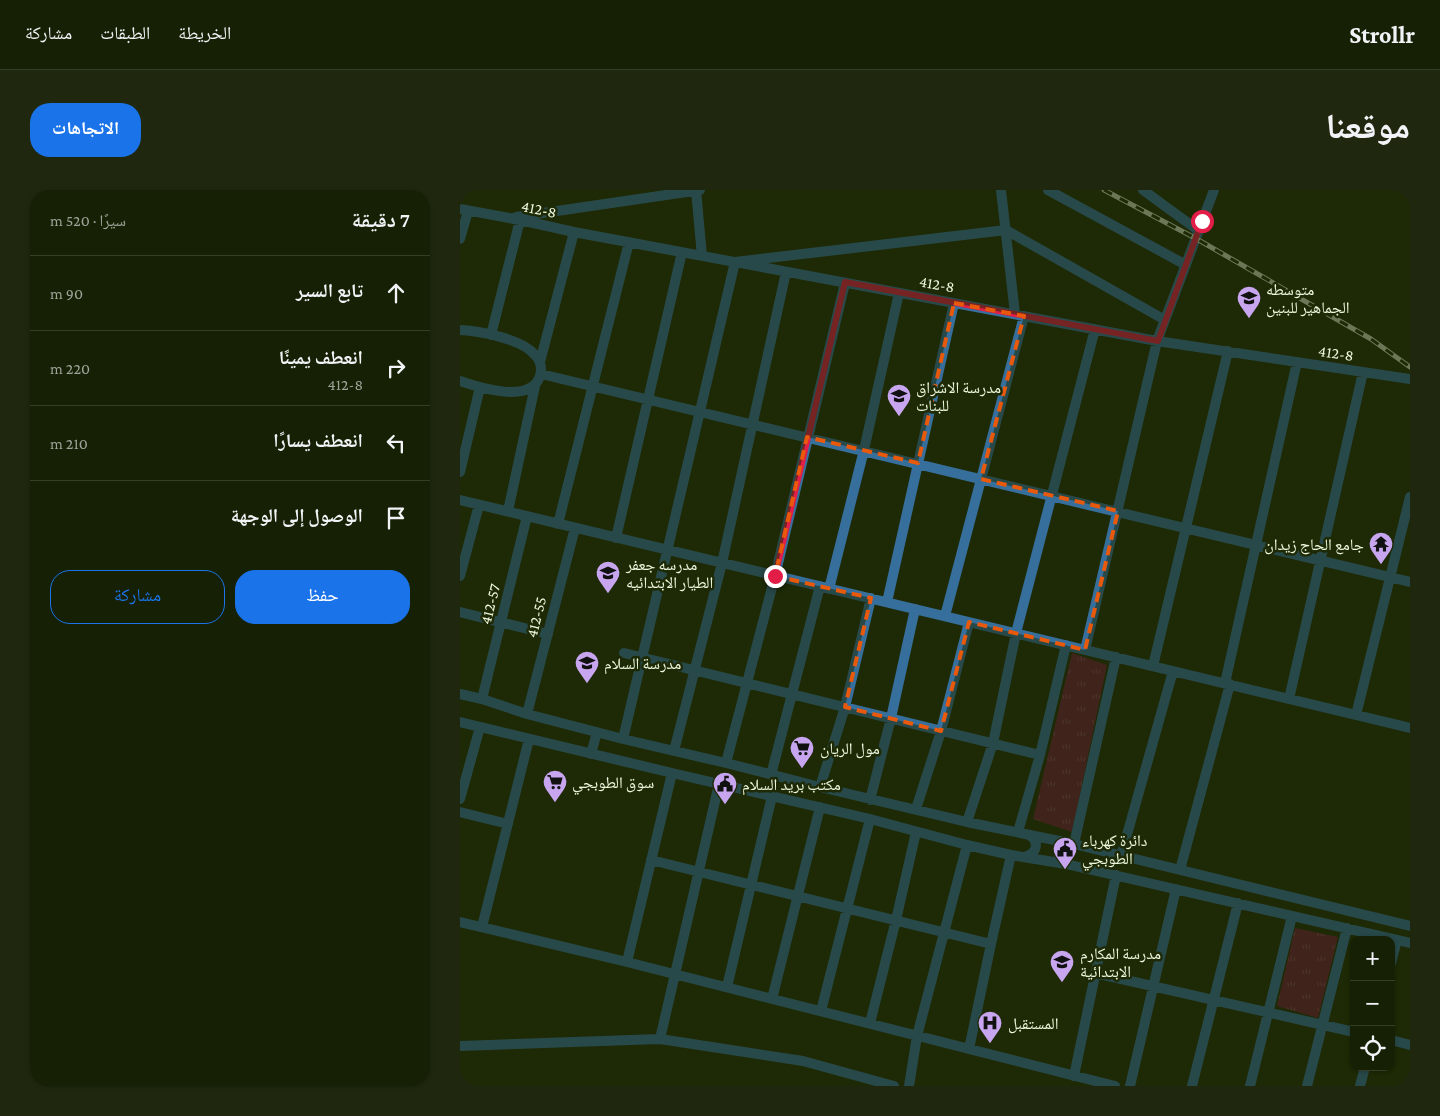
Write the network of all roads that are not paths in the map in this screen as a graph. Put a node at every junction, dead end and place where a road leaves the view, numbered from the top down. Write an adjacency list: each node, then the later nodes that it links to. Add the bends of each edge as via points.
1 (696, 190): 2 (street); 8 (street); 16 (street)
2 (700, 190)
3 (1001, 190): 10 (street)
4 (1048, 190): 18 (street)
5 (1143, 190): 11 (street)
6 (1214, 190): 11 (street)
7 (464, 210): 8 (street, 412-8); 13 (street)
8 (508, 218): 9 (street, 412-8)
9 (520, 220): 12 (street, 412-8); 27 (street)
10 (1006, 230): 17 (street); 23 (street); 24 (street)
11 (1199, 231): 18 (street)
12 (574, 232): 14 (street, 412-8); 30 (street)
13 (460, 240)
14 (629, 242): 15 (street, 412-8); 36 (street)
15 (682, 252): 16 (street, 412-8); 39 (street)
16 (702, 256): 17 (street, 412-8)
17 (735, 262): 19 (street, 412-8); 40 (street)
18 (1186, 265): 24 (street)
19 (786, 272): 20 (street, 412-8); 41 (street)
20 (845, 282): 21 (street, 412-8); 42 (street)
21 (899, 293): 22 (street, 412-8); 43 (street)
22 (954, 303): 23 (street, 412-8); 44 (street)
23 (1019, 315): 25 (street, 412-8); 46 (street)
24 (1165, 320): 28 (street)
25 (1095, 329): 28 (street, 412-8); 47 (street)
26 (460, 330): 27 (street)
27 (491, 334): 30 (street, via 524,347)
28 (1158, 341): 29 (street, 412-8); 52 (street)
29 (1228, 352): 31 (street, 412-8); 56 (street)
30 (540, 362): 33 (street)
31 (1297, 362): 32 (street, 412-8); 58 (street)
32 (1363, 372): 34 (street, 412-8); 60 (street)
33 (541, 374): 36 (street); 37 (street)
34 (1410, 379)
35 (460, 382): 38 (street)
36 (592, 385): 39 (street); 54 (street)
37 (535, 386): 38 (street, via 520,392); 51 (street)
38 (480, 388): 45 (street)
39 (648, 398): 40 (street); 57 (street)
40 (699, 411): 41 (street); 59 (street)
41 (752, 424): 42 (street); 61 (street)
42 (807, 437): 43 (street); 63 (street)
43 (864, 450): 44 (street); 66 (street)
44 (918, 463): 46 (street); 68 (street)
45 (460, 472)
46 (981, 478): 47 (street); 71 (street)
47 (1052, 496): 52 (street); 75 (street)
48 (1410, 497): 64 (street)
49 (460, 500): 50 (street)
50 (479, 505): 51 (street); 62 (street)
51 (508, 512): 53 (street)
52 (1118, 512): 56 (street); 77 (street)
53 (528, 516): 54 (street); 72 (street, 412-57)
54 (558, 524): 55 (street)
55 (575, 528): 57 (street); 74 (street, 412-55)
56 (1187, 528): 58 (street); 81 (street)
57 (616, 538): 59 (street)
58 (1256, 545): 60 (street); 85 (street)
59 (666, 550): 61 (street); 80 (street)
60 (1320, 560): 64 (street); 89 (street)
61 (722, 563): 63 (street); 82 (street)
62 (460, 576)
63 (775, 576): 66 (street); 84 (street)
64 (1391, 577): 65 (street); 92 (street)
65 (1410, 582)
66 (825, 588): 67 (street); 87 (street)
67 (871, 598): 68 (street); 90 (street)
68 (887, 602): 69 (street)
69 (915, 609): 71 (street); 93 (street)
70 (460, 612): 72 (street)
71 (945, 616): 73 (street)
72 (501, 622): 74 (street); 88 (street, 412-57)
73 (969, 622): 75 (street); 97 (street)
74 (548, 634): 91 (street, 412-55)
75 (1016, 634): 76 (street); 101 (street)
76 (1066, 645): 77 (street); 104 (street)
77 (1085, 650): 79 (street)
78 (624, 653): 80 (street)
79 (1116, 657): 81 (street); 122 (street)
80 (643, 658): 82 (street); 100 (street)
81 (1152, 666): 83 (street)
82 (696, 671): 84 (street); 102 (street)
83 (1172, 671): 85 (street); 126 (street)
84 (746, 683): 87 (street); 105 (street)
85 (1227, 684): 89 (street); 129 (street)
86 (460, 694): 88 (street)
87 (792, 694): 90 (street); 107 (street)
88 (482, 699): 91 (street)
89 (1289, 699): 92 (street)
90 (845, 707): 93 (street); 109 (street)
91 (527, 714): 98 (street)
92 (1356, 715): 96 (street)
93 (891, 718): 97 (street); 112 (street)
94 (460, 722): 95 (street)
95 (480, 727): 99 (street); 111 (street)
96 (1410, 728)
97 (942, 731): 101 (street); 114 (street)
98 (597, 732): 100 (street); 103 (street)
99 (528, 739): 103 (street); 118 (street)
100 (623, 739): 102 (street)
101 (993, 743): 104 (street); 117 (street)
102 (674, 752): 105 (street)
103 (591, 754): 106 (street)
104 (1040, 755): 120 (street)
105 (726, 763): 107 (street)
106 (672, 774): 108 (street); 127 (street)
107 (771, 775): 109 (street)
108 (719, 784): 110 (street); 130 (street)
109 (820, 788): 112 (street)
110 (772, 796): 113 (street); 132 (street)
111 (460, 799)
112 (870, 800): 114 (street)
113 (820, 807): 116 (street); 135 (street)
114 (916, 809): 117 (street)
115 (460, 812): 118 (street)
116 (870, 819): 119 (street); 137 (street)
117 (967, 822): 120 (street)
118 (508, 824): 143 (street)
119 (916, 832): 123 (street); 140 (street)
120 (1018, 832): 121 (street)
121 (1029, 834): 122 (street); 125 (street, via 1037,846)
122 (1071, 843): 126 (street); 128 (street, via 1061,846 1058,852 1060,860)
123 (967, 845): 124 (street); 145 (street)
124 (1011, 855): 125 (street); 148 (street)
125 (1027, 856): 128 (street)
126 (1121, 856): 129 (street)
127 (651, 860): 130 (street); 150 (street)
128 (1066, 864): 131 (street)
129 (1180, 870): 134 (street)
130 (698, 872): 132 (street); 152 (street)
131 (1116, 875): 133 (street); 151 (street)
132 (751, 885): 135 (street); 154 (street)
133 (1176, 889): 136 (street); 153 (street)
134 (1281, 894): 138 (street); 142 (street)
135 (798, 896): 137 (street); 155 (street)
136 (1238, 903): 138 (street); 156 (street)
137 (847, 908): 140 (street); 157 (street)
138 (1278, 912): 139 (street)
139 (1292, 916): 144 (street); 158 (street)
140 (896, 920): 145 (street); 159 (street)
141 (460, 922): 143 (street)
142 (1410, 926)
143 (482, 927): 150 (street)
144 (1347, 928): 146 (street); 160 (street)
145 (944, 932): 148 (street); 162 (street)
146 (1397, 940): 147 (street); 149 (street)
147 (1410, 942)
148 (990, 944): 167 (street)
149 (1395, 947)
150 (627, 962): 152 (street)
151 (1096, 973): 153 (street); 169 (street)
152 (676, 974): 154 (street); 163 (street)
153 (1153, 986): 156 (street); 174 (street)
154 (727, 987): 155 (street)
155 (772, 999): 157 (street)
156 (1214, 1000): 158 (street); 175 (street)
157 (821, 1011): 159 (street)
158 (1268, 1012): 160 (street); 176 (street)
159 (870, 1023): 162 (street)
160 (1323, 1025): 161 (street); 177 (street)
161 (1350, 1031)
162 (917, 1036): 167 (street); 172 (street)
163 (660, 1039): 166 (street); 170 (street, via 803,1061)
164 (1395, 1041): 165 (street)
165 (1410, 1045)
166 (460, 1046)
167 (970, 1049): 169 (street)
168 (1364, 1071): 178 (street)
169 (1074, 1076): 173 (street)
170 (859, 1082): 171 (street)
171 (894, 1086)
172 (909, 1086)
173 (1115, 1086)
174 (1130, 1086)
175 (1192, 1086)
176 (1250, 1086)
177 (1308, 1086)
178 (1360, 1086)

